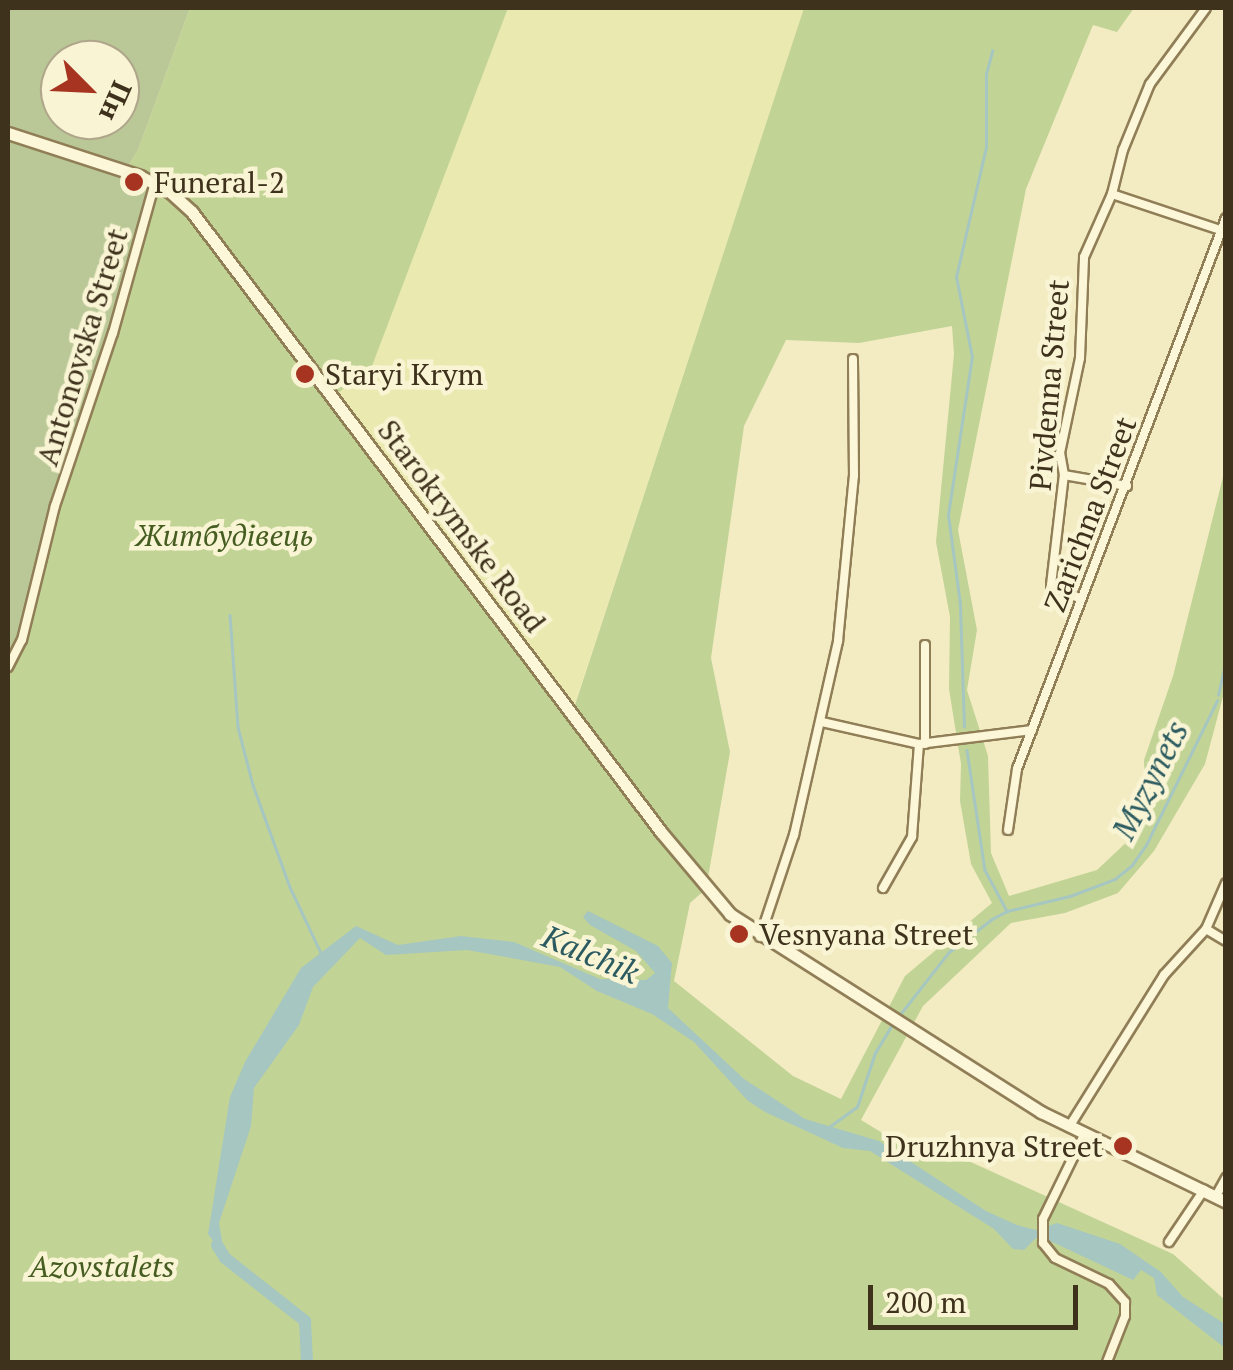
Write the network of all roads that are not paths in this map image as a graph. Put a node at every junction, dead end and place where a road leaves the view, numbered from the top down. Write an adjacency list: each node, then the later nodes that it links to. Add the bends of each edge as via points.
1 (1206, 8): 4 (street, Pivdenna Street, via 1150,84)
2 (8, 133): 3 (street, Starokrymske Road)
3 (155, 182): 12 (street, Antonovska Street, via 55,506 22,640); 20 (street, Starokrymske Road, via 203,224 706,889)
4 (1112, 194): 6 (street); 8 (street, Pivdenna Street, via 1084,257 1079,368 1060,452)
5 (1226, 218): 6 (street, Zarichna Street)
6 (1220, 230): 9 (street, Zarichna Street)
7 (853, 359): 13 (street, via 849,560)
8 (1064, 475): 9 (street); 10 (street, Pivdenna Street, via 1051,585)
9 (1127, 486): 10 (street, Zarichna Street)
10 (1081, 599): 14 (street, Zarichna Street)
11 (925, 646): 15 (street)
12 (8, 667)
13 (822, 722): 15 (street); 20 (street)
14 (1032, 730): 15 (street); 16 (street, Zarichna Street, via 1017,769)
15 (922, 744): 18 (street, via 912,837)
16 (1008, 830)
17 (1226, 883): 19 (street)
18 (884, 888)
19 (1206, 929): 21 (street); 22 (street, via 1153,991)
20 (760, 937): 22 (street, Starokrymske Road)
21 (1226, 941)
22 (1069, 1127): 23 (street, Starokrymske Road)
23 (1084, 1134): 25 (street, Starokrymske Road); 27 (street, via 1043,1219 1043,1243 1055,1258 1119,1291 1125,1302)
24 (1226, 1178): 25 (street)
25 (1215, 1196): 26 (street)
26 (1169, 1242)
27 (1107, 1362)

